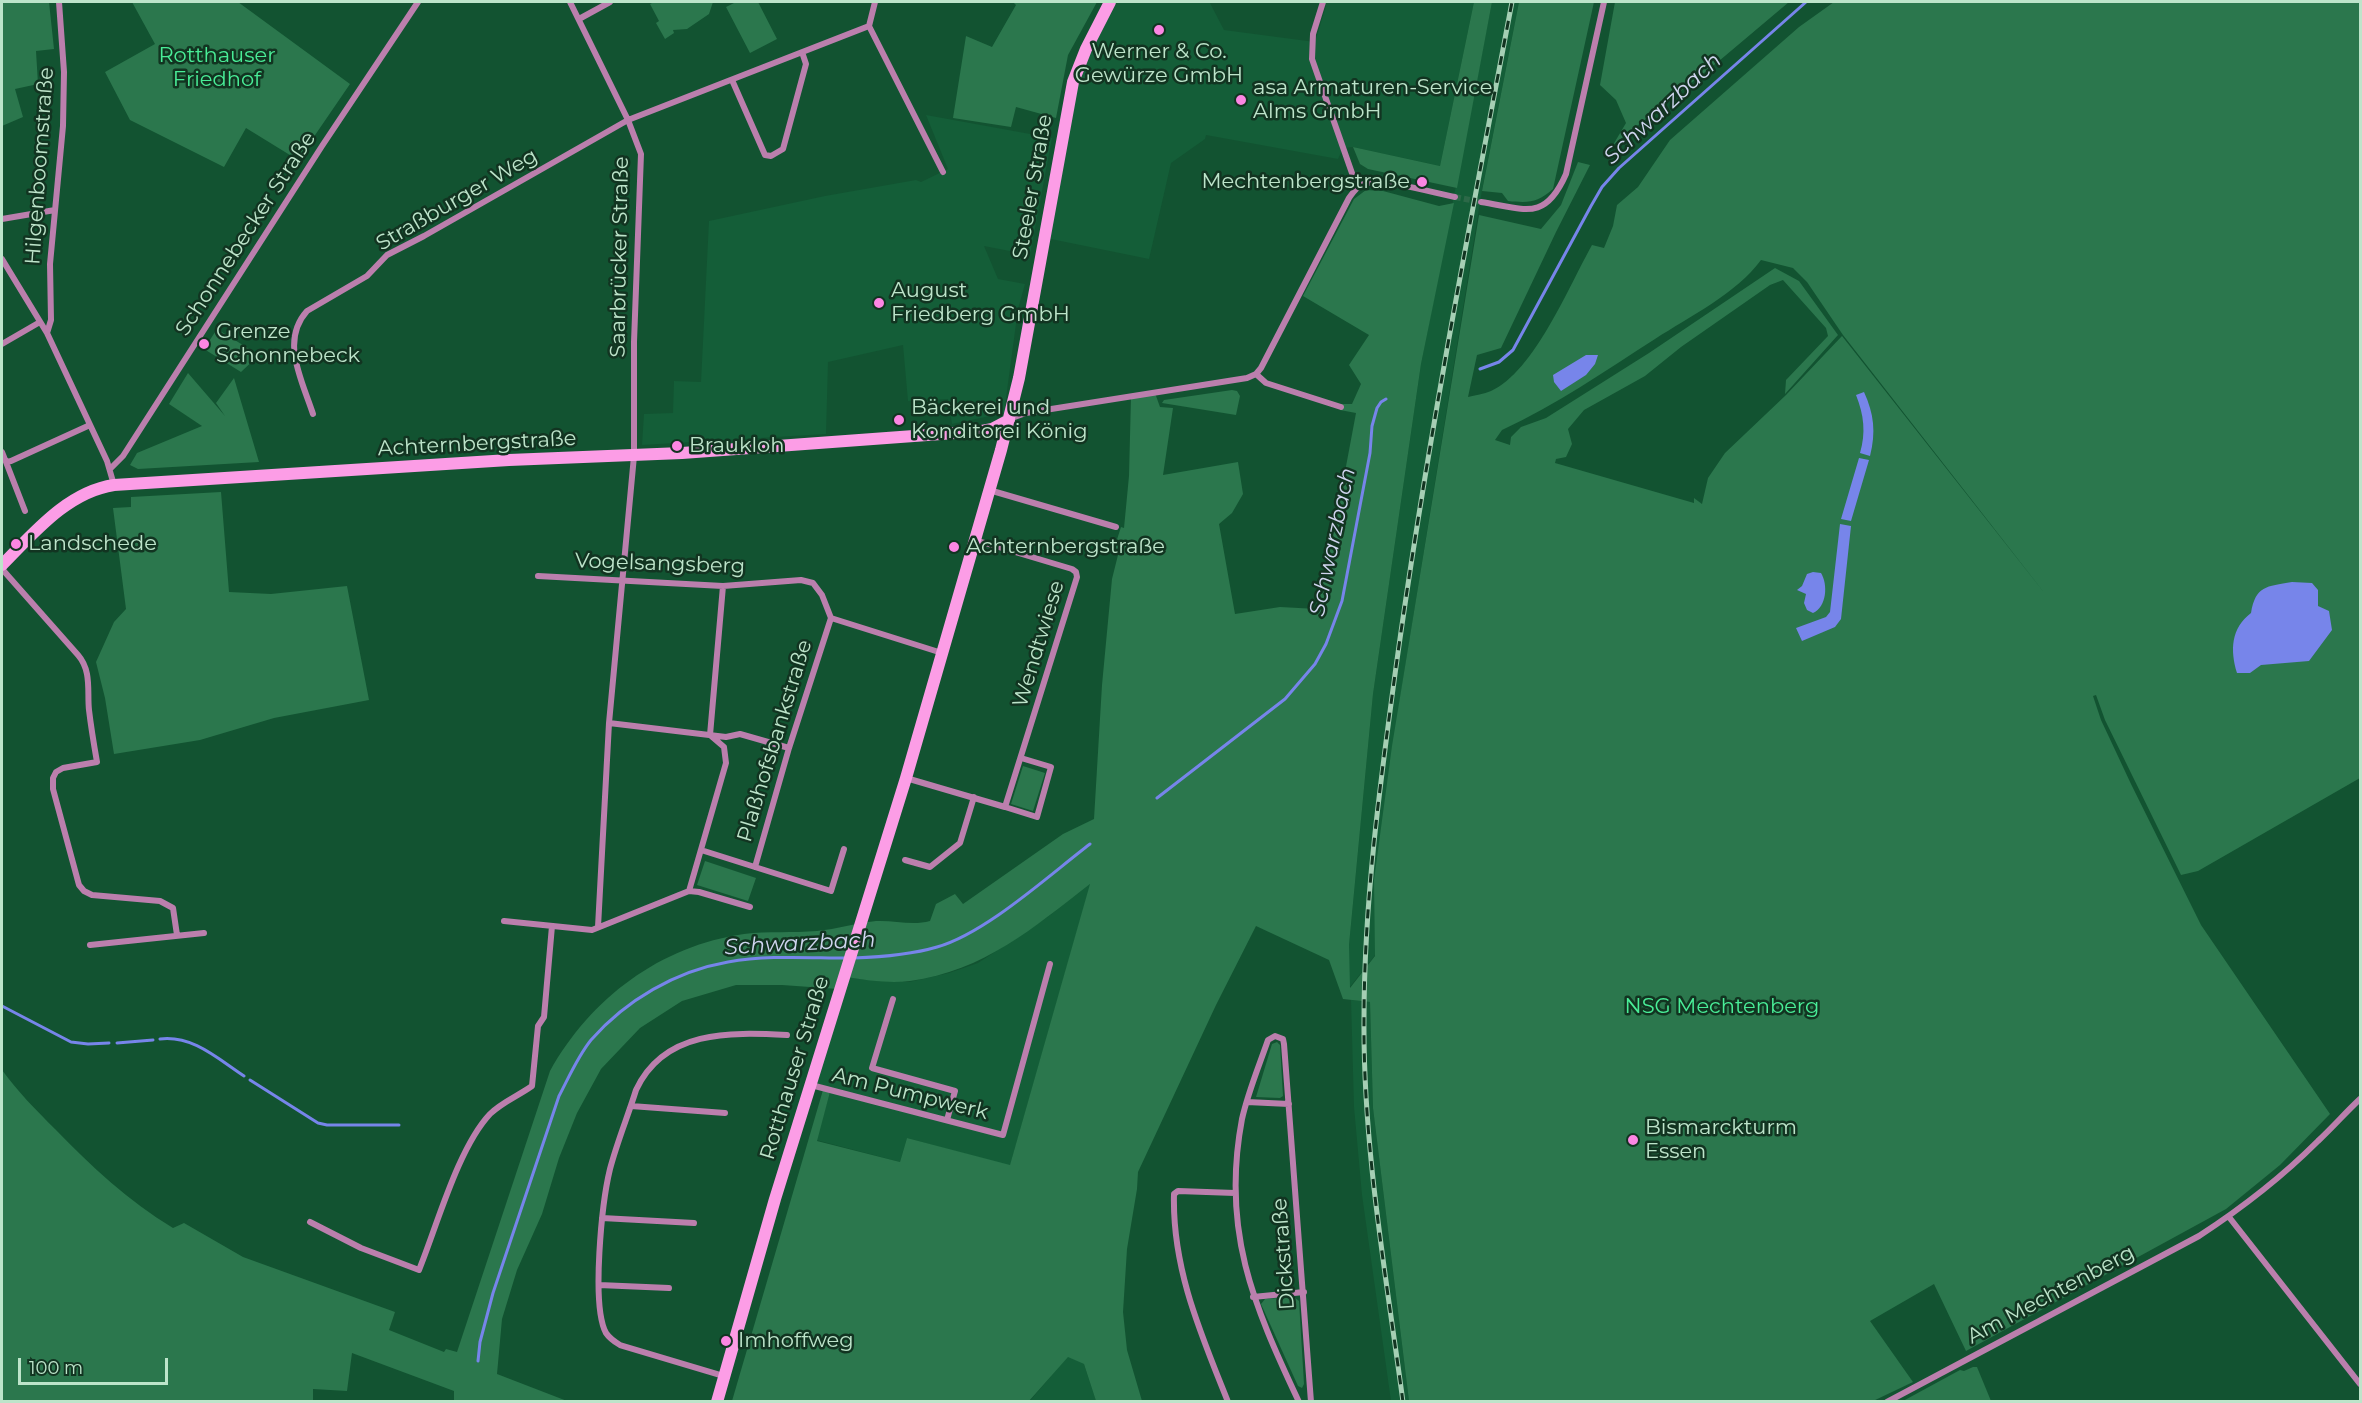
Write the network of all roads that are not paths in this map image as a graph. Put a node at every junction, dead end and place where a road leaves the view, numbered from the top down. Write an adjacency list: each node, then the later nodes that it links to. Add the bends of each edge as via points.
1 (59, 2): 18 (street, Hilgenboomstraße, via 64,94)
2 (418, 2): 32 (street, Schonnebecker Straße, via 123,456)
3 (570, 2): 9 (street, Saarbrücker Straße)
4 (610, 2): 9 (street)
5 (875, 2): 10 (street)
6 (1110, 2): 27 (main road, Steeler Straße, via 1073,82)
7 (1323, 2): 15 (street, via 1313,34 1312,59 1353,176)
8 (1604, 2): 17 (street, via 1566,174 1558,193 1546,205 1530,210)
9 (579, 19): 13 (street, Saarbrücker Straße)
10 (869, 26): 11 (street, Straßburger Weg); 14 (street)
11 (802, 52): 12 (street, Straßburger Weg); 12 (street, via 806,64 783,149 771,156 765,155)
12 (732, 80): 13 (street, Straßburger Weg)
13 (628, 120): 26 (street, Straßburger Weg, via 387,255 367,276 308,311 296,329 293,354); 30 (street, Saarbrücker Straße, via 641,154)
14 (943, 172)
15 (1360, 186): 16 (street, via 1386,183); 24 (street, via 1349,198)
16 (1455, 197)
17 (1481, 202)
18 (55, 210): 19 (street); 22 (street, Hilgenboomstraße, via 50,264 51,320)
19 (2, 219)
20 (2, 259): 21 (street)
21 (40, 322): 22 (street); 23 (street)
22 (47, 333): 28 (street)
23 (2, 344)
24 (1256, 374): 25 (street, via 1266,383); 27 (street, Achternbergstraße, via 1026,413)
25 (1341, 407)
26 (313, 414)
27 (1009, 420): 30 (main road, Achternbergstraße, via 992,429 948,435); 34 (main road, Steeler Straße)
28 (90, 425): 31 (street); 32 (street)
29 (2, 452): 31 (street)
30 (634, 456): 33 (main road, Achternbergstraße); 40 (street)
31 (6, 462): 35 (street)
32 (110, 469): 33 (street)
33 (111, 485): 38 (main road, Achternbergstraße, via 85,493 62,509)
34 (988, 490): 36 (street); 37 (main road, Steeler Straße)
35 (25, 511)
36 (1116, 527)
37 (975, 540): 43 (main road, Rotthauser Straße); 47 (street, Wendtwiese, via 1076,572)
38 (2, 567): 61 (street, via 67,641 86,670 97,762 63,768 53,778 80,885 92,895 168,904 173,908)
39 (538, 576): 40 (street, Vogelsangsberg)
40 (622, 580): 41 (street, Vogelsangsberg); 44 (street)
41 (723, 586): 42 (street, Vogelsangsberg, via 786,580 813,583); 45 (street)
42 (831, 618): 43 (street, Plaßhofsbankstraße); 46 (street, Plaßhofsbankstraße)
43 (942, 653): 48 (main road, Rotthauser Straße)
44 (609, 723): 45 (street); 59 (street)
45 (710, 735): 46 (street, via 740,734); 52 (street, via 724,747 726,763)
46 (789, 747): 54 (street, Plaßhofsbankstraße)
47 (1021, 758): 50 (street, Wendtwiese); 50 (street, via 1051,767 1037,817)
48 (906, 778): 49 (street); 66 (main road, Rotthauser Straße)
49 (974, 797): 50 (street); 53 (street, via 960,843 930,867)
50 (1005, 807)
51 (844, 849): 54 (street, Plaßhofsbankstraße, via 831,891)
52 (701, 850): 54 (street); 55 (street)
53 (905, 860)
54 (755, 867)
55 (689, 891): 56 (street); 59 (street)
56 (750, 907)
57 (504, 921): 58 (street)
58 (552, 926): 59 (street, via 592,930); 76 (street, via 544,1017 538,1026 532,1086 489,1115 477,1134 456,1173 419,1270 361,1248)
59 (598, 927)
60 (204, 933): 61 (street)
61 (177, 935): 62 (street)
62 (90, 945)
63 (1050, 963): 72 (street, Am Pumpwerk, via 1004,1135)
64 (893, 999): 72 (street, via 872,1068 955,1090)
65 (787, 1035): 70 (street, via 722,1036 683,1043 651,1067 641,1080)
66 (811, 1085): 72 (street, Am Pumpwerk); 82 (main road, Rotthauser Straße)
67 (2361, 1099): 74 (street, Am Mechtenberg, via 2276,1180)
68 (1247, 1102): 69 (street); 69 (street, Dickstraße, via 1268,1040 1275,1036 1283,1039); 73 (street)
69 (1289, 1104): 80 (street, Dickstraße)
70 (632, 1106): 71 (street); 75 (street, via 610,1167)
71 (725, 1113)
72 (947, 1120)
73 (1235, 1193): 81 (street, via 1240,1245); 85 (street, via 1174,1194 1175,1239 1183,1280)
74 (2229, 1216): 83 (street); 88 (street, Am Mechtenberg, via 2199,1236)
75 (602, 1218): 77 (street); 78 (street)
76 (310, 1222)
77 (694, 1223)
78 (600, 1285): 79 (street); 82 (street, via 602,1321 610,1339)
79 (669, 1288)
80 (1304, 1292): 81 (street); 87 (street, Dickstraße)
81 (1253, 1297): 86 (street)
82 (724, 1377): 84 (main road, Rotthauser Straße)
83 (2361, 1384)
84 (717, 1401)
85 (1228, 1401)
86 (1299, 1401)
87 (1311, 1401)
88 (1887, 1401)

